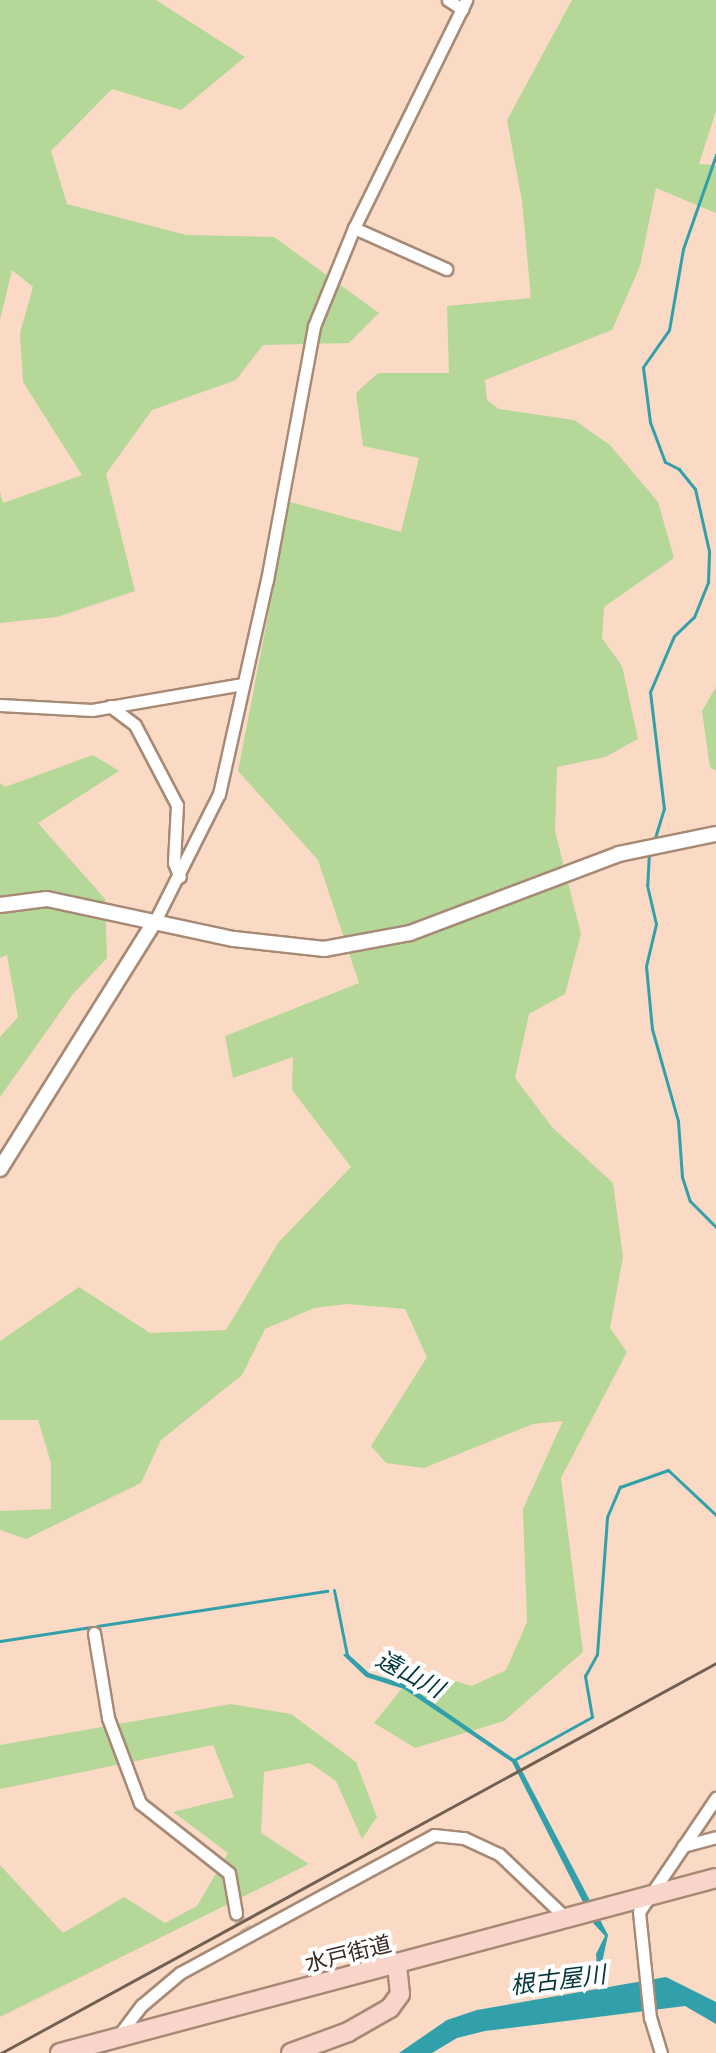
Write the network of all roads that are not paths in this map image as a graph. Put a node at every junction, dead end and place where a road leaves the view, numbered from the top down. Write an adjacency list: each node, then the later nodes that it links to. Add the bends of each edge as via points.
1 (448, 0): 2 (street)
2 (464, 4): 3 (street)
3 (354, 228): 4 (street); 5 (street, via 310,341)
4 (446, 269)
5 (243, 684): 7 (street); 9 (street, via 219,794)
6 (0, 705): 7 (street, via 92,710)
7 (110, 706): 9 (street, via 135,725 177,805 174,863)
8 (716, 834): 11 (street, via 619,854 410,933 324,949)
9 (180, 877): 11 (street)
10 (0, 905): 11 (street, via 47,899)
11 (154, 923): 12 (street)
12 (0, 1169)
13 (94, 1633): 20 (street, via 108,1718 140,1803 229,1873)
14 (716, 1798): 16 (street)
15 (716, 1837): 16 (street)
16 (683, 1846): 19 (street)
17 (716, 1872): 19 (highway, 水戸街道)
18 (716, 1878): 19 (highway, 水戸街道)
19 (647, 1896): 21 (highway, 水戸街道); 26 (street, via 639,1912 650,2018)
20 (236, 1913)
21 (565, 1917): 22 (highway, 水戸街道); 23 (street, via 499,1854 464,1838 434,1835 180,1973 142,2005)
22 (397, 1966): 23 (highway, 水戸街道); 25 (highway, via 400,1994 390,2008 348,2032)
23 (119, 2035): 24 (highway, 水戸街道)
24 (60, 2053)
25 (291, 2053)
26 (661, 2053)

